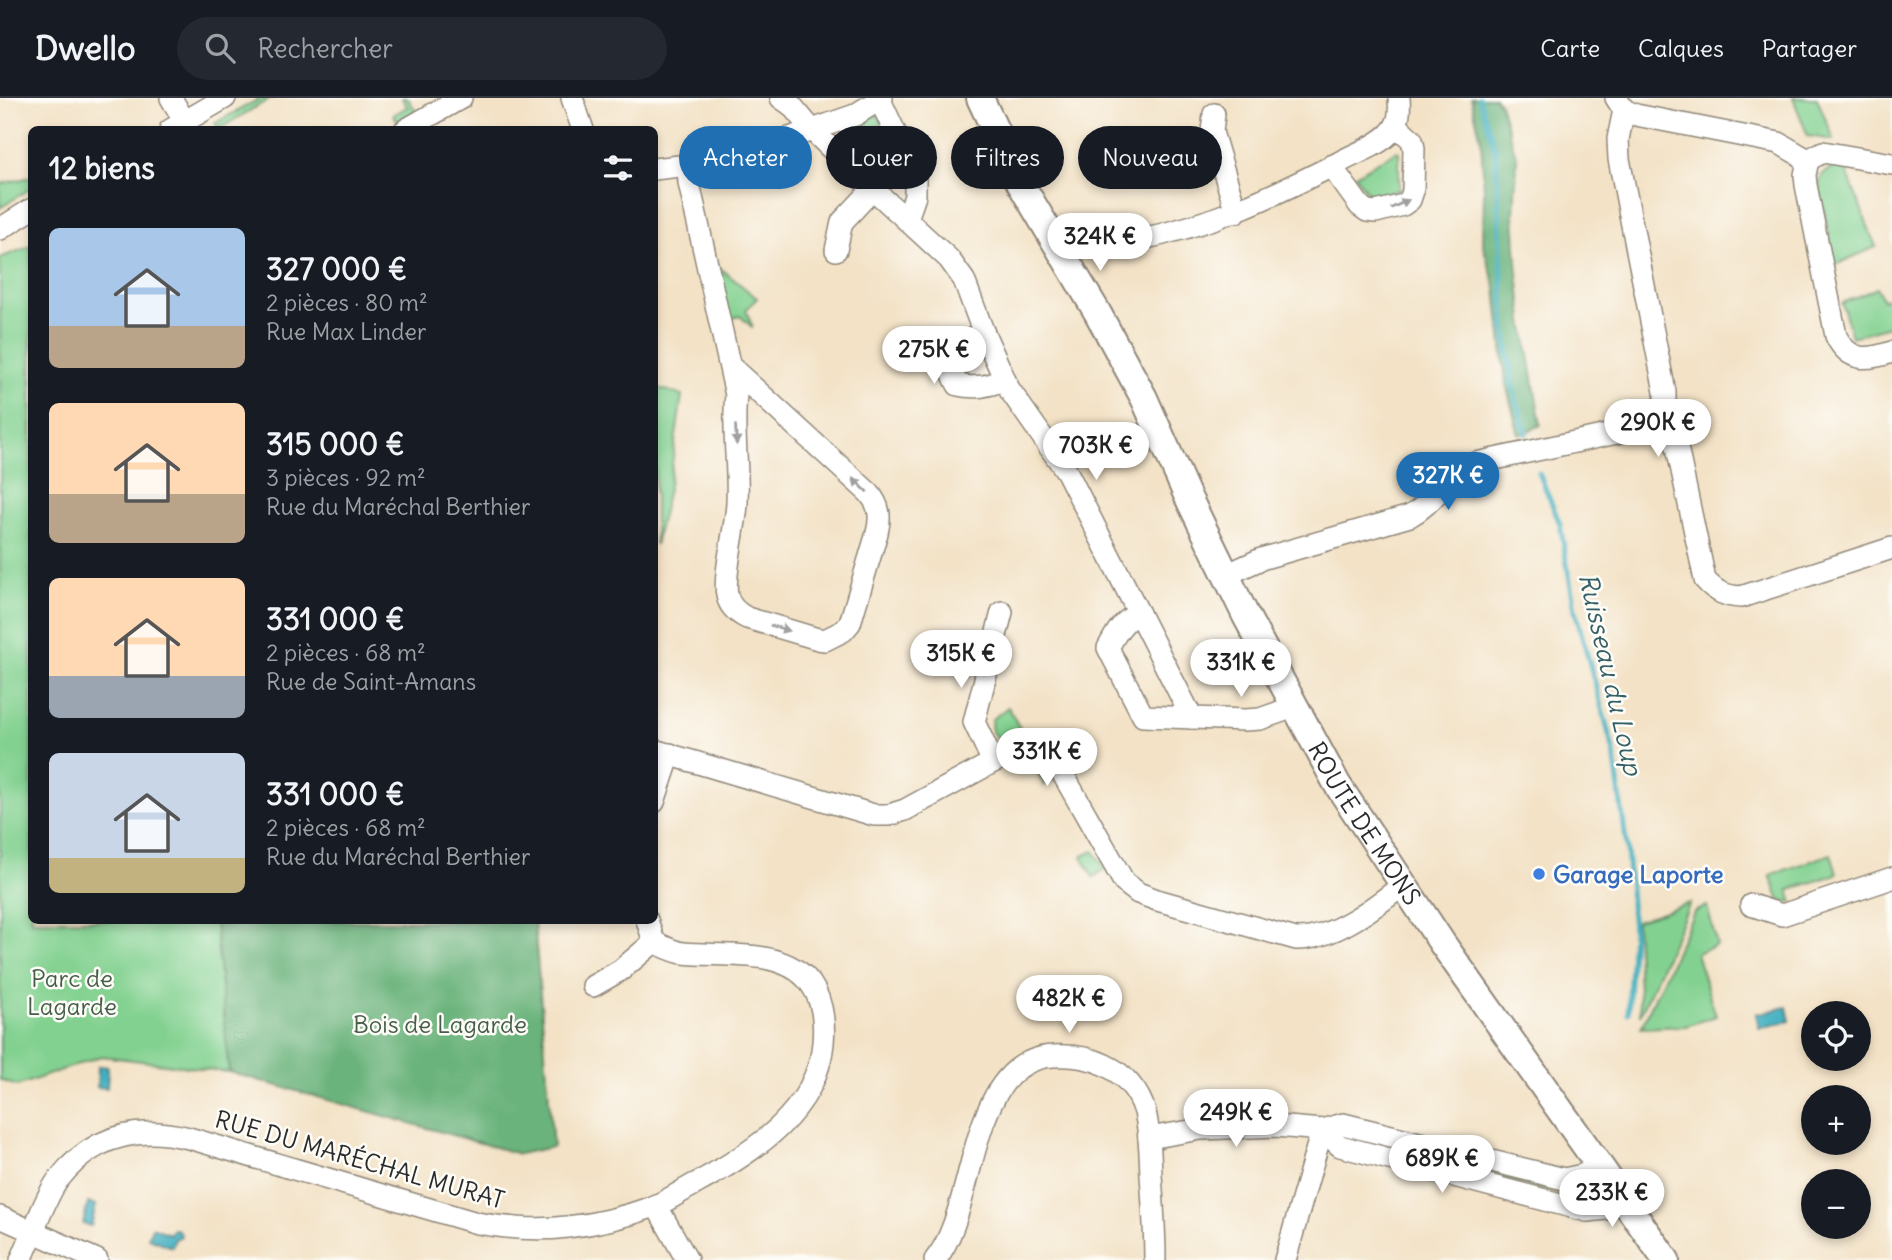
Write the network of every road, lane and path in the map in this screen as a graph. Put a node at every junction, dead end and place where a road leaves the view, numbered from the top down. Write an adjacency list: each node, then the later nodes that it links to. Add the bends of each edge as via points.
1 (171, 98): 12 (street)
2 (225, 98): 12 (street)
3 (461, 98): 13 (street)
4 (572, 98): 14 (street)
5 (779, 98): 15 (street); 16 (street)
6 (980, 98): 29 (main road, ROUTE DE MONS)
7 (1399, 98): 11 (street, via 1401,112)
8 (881, 99): 16 (street); 27 (street, via 915,175 915,196)
9 (1620, 104): 18 (street, via 1636,115 1779,143); 37 (street, via 1619,159 1665,392)
10 (1214, 114): 26 (street, via 1212,132)
11 (1396, 125): 21 (street, via 1389,135); 21 (street, one-way to 11, via 1367,211 1403,205 1413,191 1414,148)
12 (178, 126)
13 (412, 126)
14 (582, 126)
15 (783, 126)
16 (813, 131): 17 (street)
17 (826, 144)
18 (1808, 160): 19 (street, via 1823,152); 34 (street, via 1806,185 1836,336 1841,347 1861,358)
19 (1892, 164)
20 (679, 166): 22 (street)
21 (1331, 166): 26 (street)
22 (658, 169)
23 (690, 189): 35 (street)
24 (873, 189): 27 (street); 31 (street, via 842,222)
25 (28, 212): 28 (street)
26 (1236, 212): 30 (street, via 1137,240)
27 (906, 219): 33 (street, via 957,268)
28 (0, 229)
29 (1051, 236): 30 (street); 32 (main road, ROUTE DE MONS)
30 (1110, 243): 32 (street)
31 (836, 250)
32 (1070, 265): 39 (main road, ROUTE DE MONS, via 1144,398)
33 (983, 331): 36 (street); 36 (street, via 957,353 951,374 958,385 972,388)
34 (1892, 352)
35 (731, 367): 35 (street, one-way to 35, via 738,475 729,601 747,618 818,639 836,636 850,623 879,510 869,493)
36 (1004, 380): 41 (street, via 1067,472)
37 (1659, 424): 38 (street, via 1671,431 1677,446 1701,568 1714,590 1741,597); 39 (street, via 1476,463 1451,478 1410,516 1261,559)
38 (1892, 548)
39 (1226, 575): 42 (main road, ROUTE DE MONS)
40 (1002, 612): 45 (street, via 974,722)
41 (1139, 613): 43 (street); 43 (street, via 1118,628 1108,648 1126,685 1143,716)
42 (1294, 707): 43 (street, via 1260,719); 48 (main road, ROUTE DE MONS, via 1337,784)
43 (1192, 718)
44 (662, 752): 45 (street, via 874,815 905,810); 46 (street)
45 (993, 762): 48 (street, via 1015,753 1049,759 1060,769 1124,882 1157,900 1307,939 1332,931)
46 (658, 777)
47 (1892, 878): 49 (street, via 1782,915)
48 (1403, 885): 55 (main road, ROUTE DE MONS)
49 (1751, 905)
50 (648, 924): 51 (street)
51 (654, 942): 52 (street); 57 (street, RUE DU MARÉCHAL MURAT, via 681,953 777,960 805,978 817,996 825,1023 822,1057 808,1091 782,1125 750,1152)
52 (593, 986)
53 (1322, 1130): 54 (street, via 1264,1126 1201,1129); 55 (street, via 1343,1124 1564,1179 1583,1175); 56 (street, via 1340,1146 1587,1211 1606,1209); 65 (street)
54 (1149, 1138): 63 (street, via 1145,1110 1133,1087 1117,1071 1098,1061 1063,1055 1026,1064 1008,1077 992,1099 950,1231); 64 (street)
55 (1598, 1165): 56 (main road, ROUTE DE MONS)
56 (1622, 1199): 66 (main road, ROUTE DE MONS)
57 (656, 1205): 59 (street, RUE DU MARÉCHAL MURAT, via 569,1227 503,1227 190,1138 147,1132 103,1141 88,1150 56,1182); 62 (street)
58 (0, 1217): 59 (street)
59 (34, 1231): 60 (street, RUE DU MARÉCHAL MURAT); 61 (street)
60 (21, 1260)
61 (97, 1260)
62 (687, 1260)
63 (935, 1260)
64 (1155, 1260)
65 (1285, 1260)
66 (1666, 1260)

